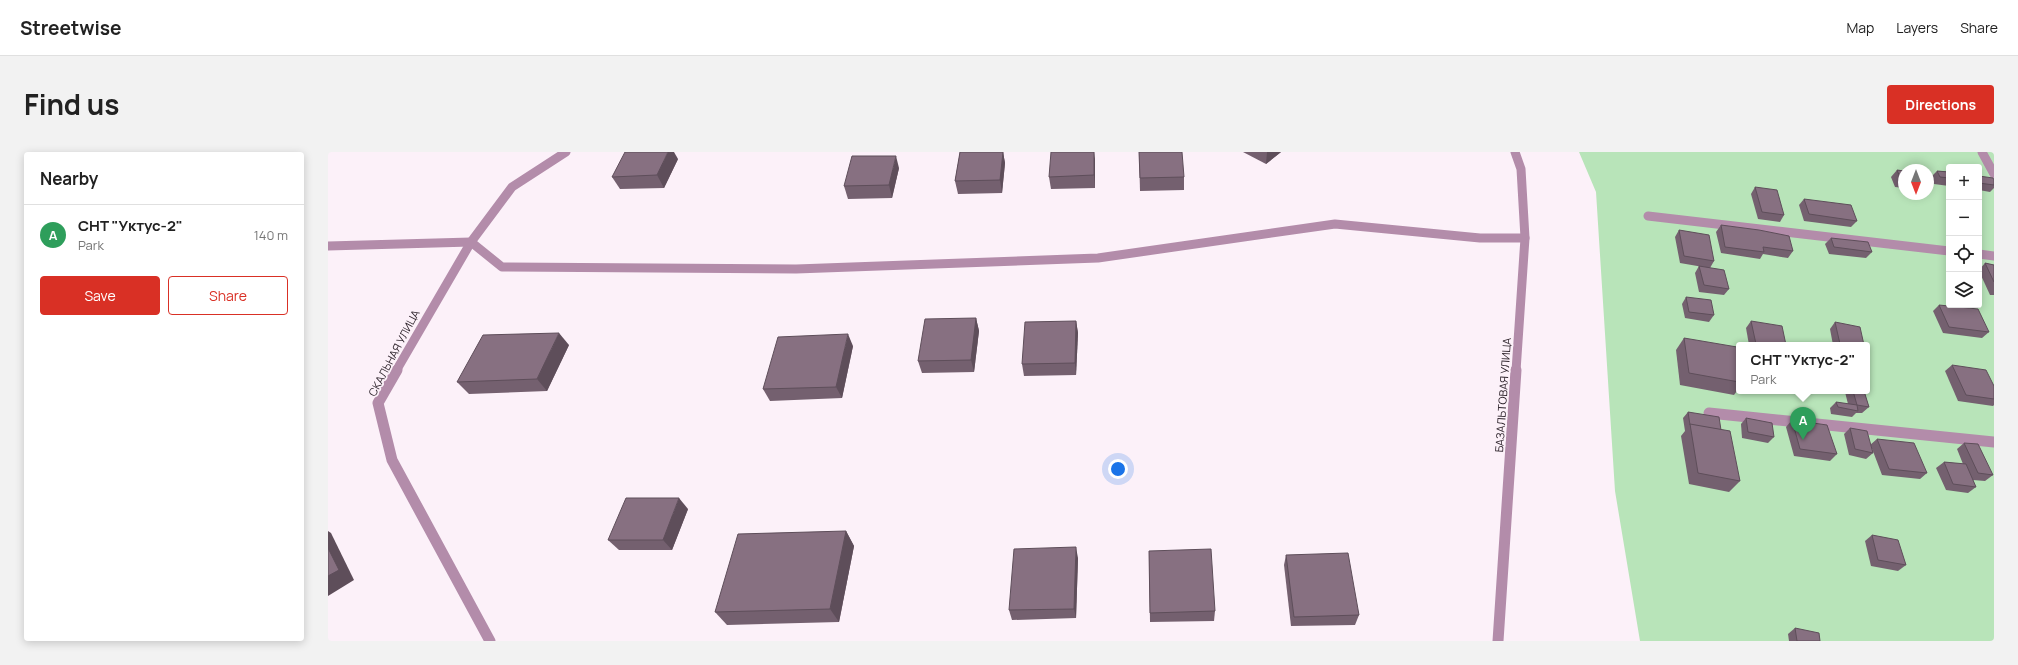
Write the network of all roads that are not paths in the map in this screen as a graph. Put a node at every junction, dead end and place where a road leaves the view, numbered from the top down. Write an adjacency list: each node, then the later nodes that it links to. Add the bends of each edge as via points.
1 (566, 152): 7 (street, СКАЛЬНАЯ УЛИЦА, via 512,187)
2 (1515, 152): 6 (street, БАЗАЛЬТОВАЯ УЛИЦА, via 1521,169)
3 (1982, 152): 4 (street)
4 (1994, 174)
5 (1648, 216): 9 (street)
6 (1525, 238): 7 (street, via 1480,238 1334,224 1098,258 796,269 502,267); 15 (street, БАЗАЛЬТОВАЯ УЛИЦА)
7 (471, 242): 8 (street); 14 (street, СКАЛЬНАЯ УЛИЦА, via 378,403 392,460)
8 (328, 246)
9 (1946, 251)
10 (1982, 254): 11 (street)
11 (1994, 256)
12 (1710, 413): 13 (street)
13 (1994, 442)
14 (490, 641)
15 (1498, 641)

